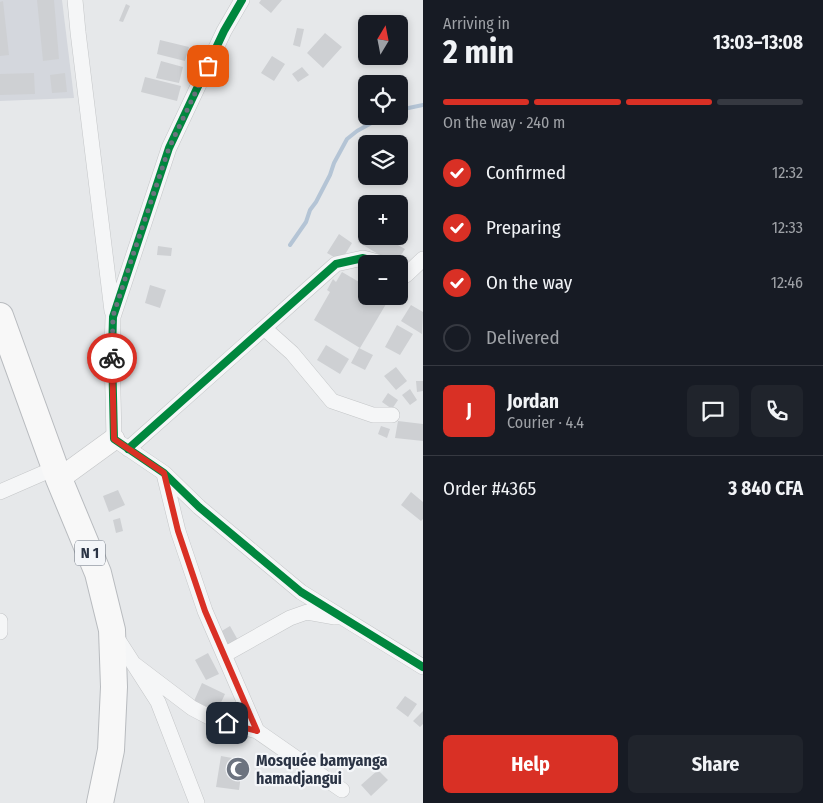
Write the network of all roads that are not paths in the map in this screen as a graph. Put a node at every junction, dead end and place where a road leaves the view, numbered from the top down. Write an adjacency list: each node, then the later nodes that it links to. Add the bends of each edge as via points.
1 (75, 0): 7 (street)
2 (242, 0): 7 (street, via 169,148)
3 (358, 259): 8 (street, via 336,264)
4 (423, 259): 5 (street)
5 (408, 276)
6 (0, 316): 11 (highway, N 1)
7 (113, 316): 10 (street, via 112,352)
8 (264, 328): 9 (street, via 292,353 332,401 373,416); 10 (street)
9 (392, 415)
10 (121, 444): 11 (street); 12 (street)
11 (57, 473): 13 (street); 16 (highway, N 1, via 98,572)
12 (164, 473): 14 (street, via 198,507 301,592); 18 (street, via 178,531 205,611)
13 (0, 492)
14 (343, 619): 18 (street, via 307,612); 20 (street)
15 (0, 621): 17 (street)
16 (112, 630): 19 (street); 23 (highway, N 1, via 111,750)
17 (0, 632)
18 (224, 655): 21 (street)
19 (134, 664): 21 (street, via 192,708 211,718); 24 (street, via 158,702)
20 (423, 667)
21 (257, 731): 22 (street)
22 (342, 790)
23 (100, 803)
24 (197, 803)

